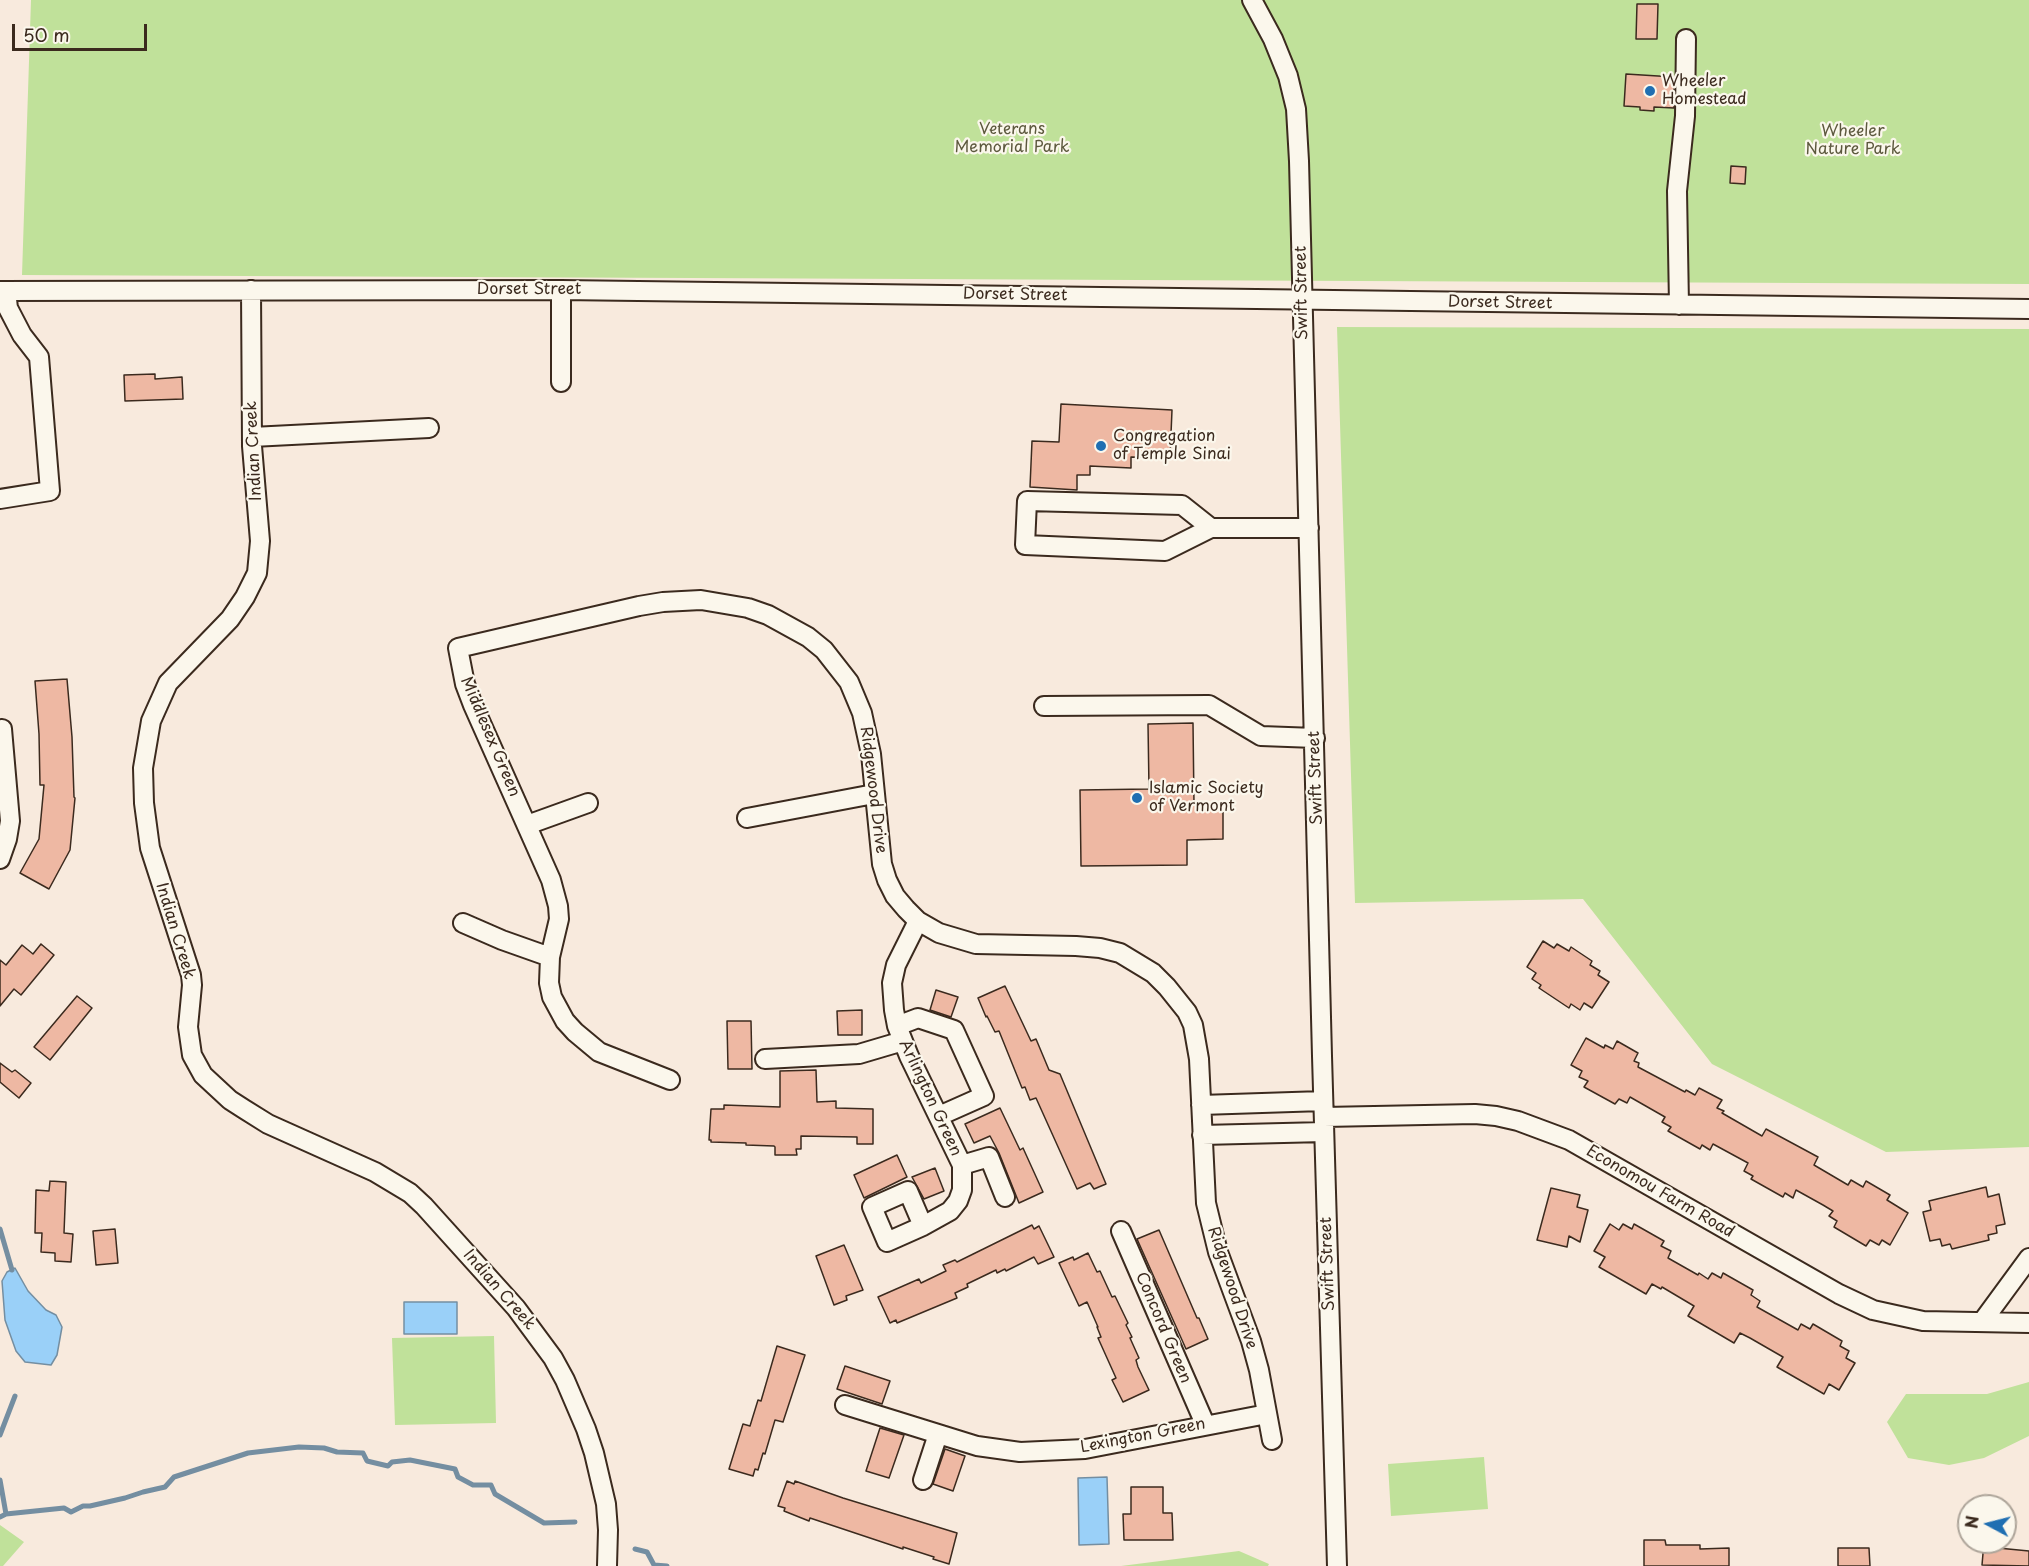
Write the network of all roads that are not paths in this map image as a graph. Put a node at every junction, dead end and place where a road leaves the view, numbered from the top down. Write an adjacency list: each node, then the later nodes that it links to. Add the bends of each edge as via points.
1 (1252, 0): 6 (street, Swift Street, via 1274,39 1296,109)
2 (1686, 39): 7 (street, via 1677,191)
3 (251, 290): 4 (street, Dorset Street); 5 (street, Dorset Street); 11 (street, Indian Creek)
4 (561, 290): 6 (street, Dorset Street); 9 (street)
5 (3, 291): 12 (street, via 22,335 39,357 50,491)
6 (1302, 298): 7 (street, Dorset Street); 14 (street, Swift Street)
7 (1679, 305): 8 (street, Dorset Street)
8 (2029, 309)
9 (561, 382)
10 (429, 428): 11 (street)
11 (252, 437): 47 (street, Indian Creek, via 260,541 257,573 230,620 168,683 151,721 144,753 144,803 150,848 191,975 188,1027 192,1055 203,1075 244,1109 410,1193 516,1308 553,1358 586,1429 606,1504)
12 (0, 499)
13 (1211, 528): 13 (street, via 1182,505 1027,501 1025,544 1165,551); 14 (street)
14 (1309, 528): 18 (street, Swift Street)
15 (458, 648): 19 (street, Ridgewood Drive, via 663,602 701,600 768,615 824,650 849,682 867,731); 22 (street, Middlesex Green, via 473,705)
16 (1044, 706): 18 (street, via 1209,705 1261,736)
17 (2, 729): 23 (street, via 10,821)
18 (1315, 738): 32 (street, Swift Street)
19 (874, 794): 21 (street); 24 (street, Ridgewood Drive, via 887,880 895,896)
20 (588, 803): 22 (street)
21 (747, 818)
22 (527, 825): 26 (street, Middlesex Green, via 558,906 559,919)
23 (0, 859)
24 (918, 921): 27 (street, Arlington Green, via 903,949 892,983); 30 (street, Ridgewood Drive, via 939,933 976,944 1092,947 1135,961 1167,987 1190,1018 1197,1042)
25 (464, 923): 26 (street)
26 (550, 957): 29 (street, Middlesex Green, via 552,997 574,1032 599,1052)
27 (900, 1034): 28 (street, via 859,1054); 31 (street, Arlington Green); 31 (street, via 918,1018 954,1030 984,1096)
28 (765, 1059)
29 (670, 1080)
30 (1201, 1105): 32 (street); 33 (street, Ridgewood Drive)
31 (939, 1116): 34 (street, Arlington Green)
32 (1324, 1117): 33 (street); 39 (street, Economou Farm Road, via 1475,1114 1538,1128 1569,1140 1873,1310 1923,1321); 48 (street, Swift Street)
33 (1202, 1135): 42 (street, Ridgewood Drive, via 1211,1227 1251,1341)
34 (962, 1166): 35 (street, via 989,1156); 36 (street, Arlington Green, via 958,1202)
35 (1005, 1197)
36 (923, 1226)
37 (1121, 1231): 43 (street, Concord Green)
38 (2029, 1258): 39 (street)
39 (1982, 1322): 40 (street, Economou Farm Road)
40 (2029, 1323)
41 (845, 1405): 44 (street, Lexington Green)
42 (1268, 1413): 43 (street, Lexington Green); 45 (street, Ridgewood Drive)
43 (1205, 1424): 44 (street, Lexington Green, via 1085,1449 1020,1452 976,1446)
44 (938, 1434): 46 (street)
45 (1272, 1440)
46 (923, 1480)
47 (607, 1566)
48 (1337, 1566)

